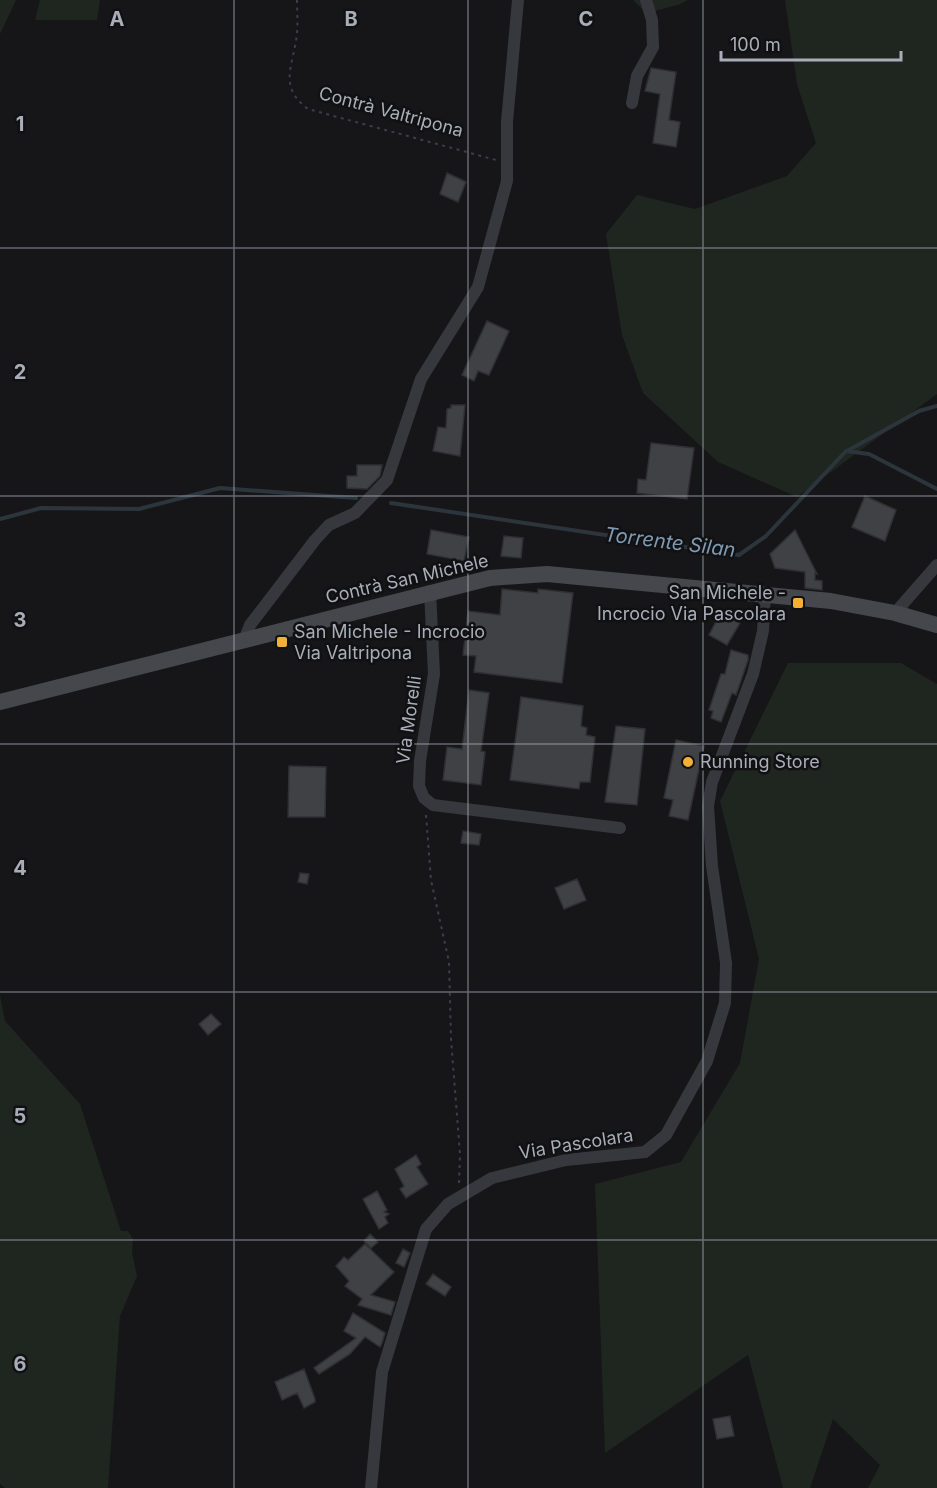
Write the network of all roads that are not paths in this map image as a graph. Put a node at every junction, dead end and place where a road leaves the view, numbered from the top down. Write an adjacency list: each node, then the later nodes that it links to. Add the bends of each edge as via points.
1 (518, 0): 9 (street, via 507,122 507,181 478,287 421,379 387,480 355,513 330,525 315,540 250,625)
2 (646, 0): 3 (street, via 653,47 637,76)
3 (632, 103)
4 (937, 565): 7 (street)
5 (430, 591): 6 (main road, Contrà San Michele, via 490,578 547,574); 9 (main road, Contrà San Michele); 11 (street, Via Morelli, via 434,674 420,761 419,786 424,798 433,805)
6 (765, 596): 7 (main road, Contrà San Michele); 12 (street, Via Pascolara, via 763,631 753,674 712,782 708,806 726,963 725,1003 707,1061 666,1135 645,1152 566,1160 492,1178 448,1204 426,1229 382,1372)
7 (895, 613): 8 (main road, Contrà San Michele)
8 (937, 625)
9 (245, 638): 10 (main road, Contrà San Michele)
10 (0, 702)
11 (620, 828)
12 (370, 1488)

